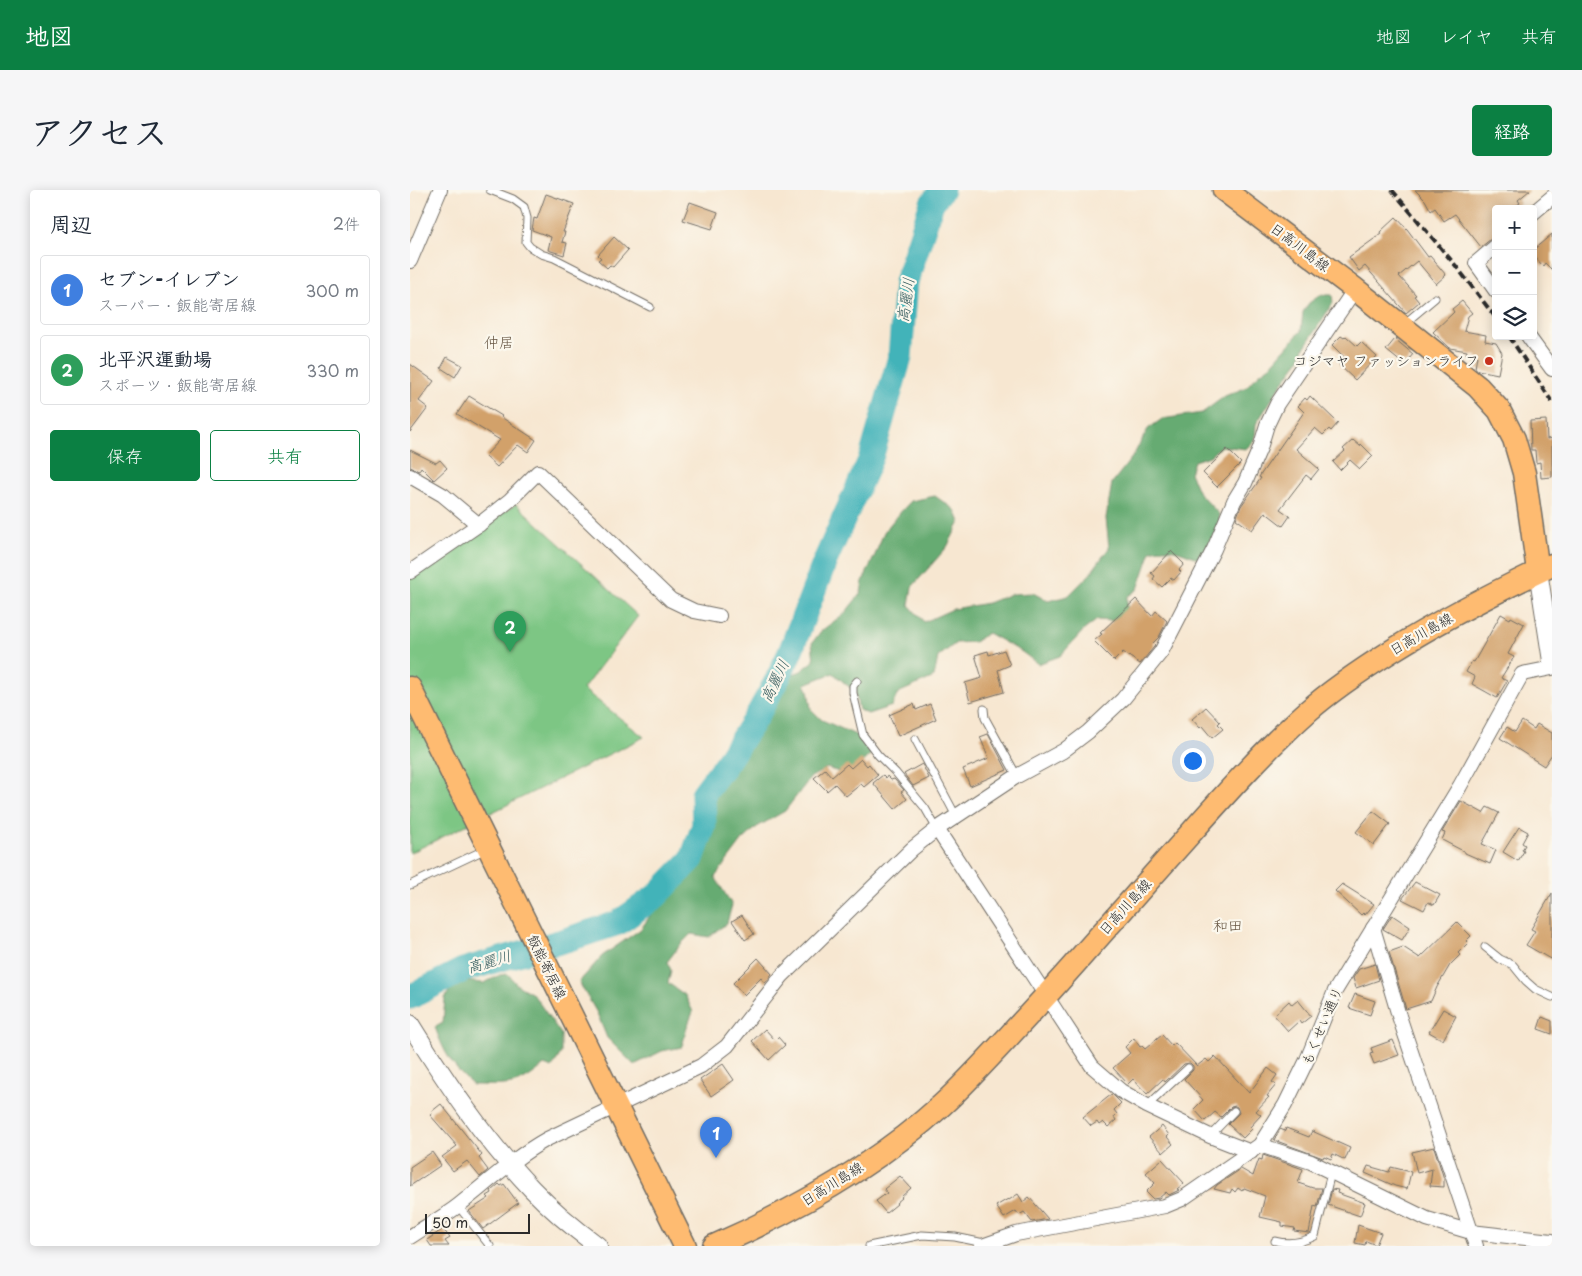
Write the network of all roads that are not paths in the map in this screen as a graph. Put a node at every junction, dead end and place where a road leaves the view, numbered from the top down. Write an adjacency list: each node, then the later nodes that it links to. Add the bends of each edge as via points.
1 (440, 190): 7 (street)
2 (490, 190): 11 (lane, via 524,206 526,242 530,247)
3 (1224, 190): 9 (main road, 日高川島線)
4 (1549, 196): 5 (street)
5 (1537, 208)
6 (1492, 249): 8 (street, via 1476,263)
7 (410, 261)
8 (1492, 285)
9 (1355, 289): 12 (main road, 日高川島線); 26 (street, via 1276,404 1260,448 1214,549 1161,652 1123,699 1088,732)
10 (1434, 298): 12 (lane)
11 (650, 307)
12 (1402, 326): 17 (main road, 日高川島線, via 1478,387 1499,410 1514,439 1524,473)
13 (1531, 340): 14 (street)
14 (1552, 369)
15 (410, 476): 16 (street, via 443,495)
16 (479, 525): 18 (street); 19 (street, via 538,472 671,600 694,611)
17 (1545, 568): 20 (street); 33 (main road, 日高川島線, via 1412,638 1358,672 1311,709 1235,782)
18 (410, 572)
19 (719, 616)
20 (1552, 661)
21 (1552, 668): 31 (street, もくせい通り, via 1522,674 1460,786)
22 (857, 681): 28 (lane, via 853,693 862,735 925,808)
23 (410, 688): 37 (main road, 飯能寄居線)
24 (984, 709): 26 (lane, via 985,718)
25 (914, 738): 27 (lane)
26 (1017, 776): 27 (street)
27 (956, 816): 28 (street)
28 (937, 829): 33 (street); 37 (street, via 912,849 782,976 727,1046 701,1066)
29 (482, 851): 30 (lane)
30 (410, 885)
31 (1373, 928): 41 (street, もくせい通り, via 1335,991 1285,1105); 45 (street)
32 (1485, 947): 34 (lane, via 1512,966 1535,989)
33 (1046, 997): 38 (street, via 1092,1066 1121,1092); 53 (main road, 日高川島線, via 974,1074 907,1134 797,1206)
34 (1552, 997)
35 (414, 1031): 42 (street, via 481,1129)
36 (1188, 1068): 38 (lane)
37 (616, 1106): 42 (street, via 547,1139); 52 (main road, 飯能寄居線)
38 (1147, 1106): 40 (street)
39 (1234, 1112): 40 (lane)
40 (1210, 1136): 41 (street)
41 (1255, 1148): 43 (street, via 1311,1162); 49 (street, もくせい通り, via 1182,1199 1165,1206 1016,1234)
42 (510, 1163): 44 (street); 51 (street, via 550,1206)
43 (1331, 1172): 45 (street, via 1427,1219); 47 (lane, via 1315,1236 1285,1244)
44 (458, 1206): 46 (street); 50 (lane)
45 (1471, 1232): 48 (street); 55 (street)
46 (410, 1237)
47 (1275, 1241)
48 (1552, 1241)
49 (984, 1245): 54 (lane, via 955,1237 922,1235)
50 (490, 1246)
51 (598, 1246)
52 (686, 1246)
53 (714, 1246)
54 (869, 1246)
55 (1476, 1246)

